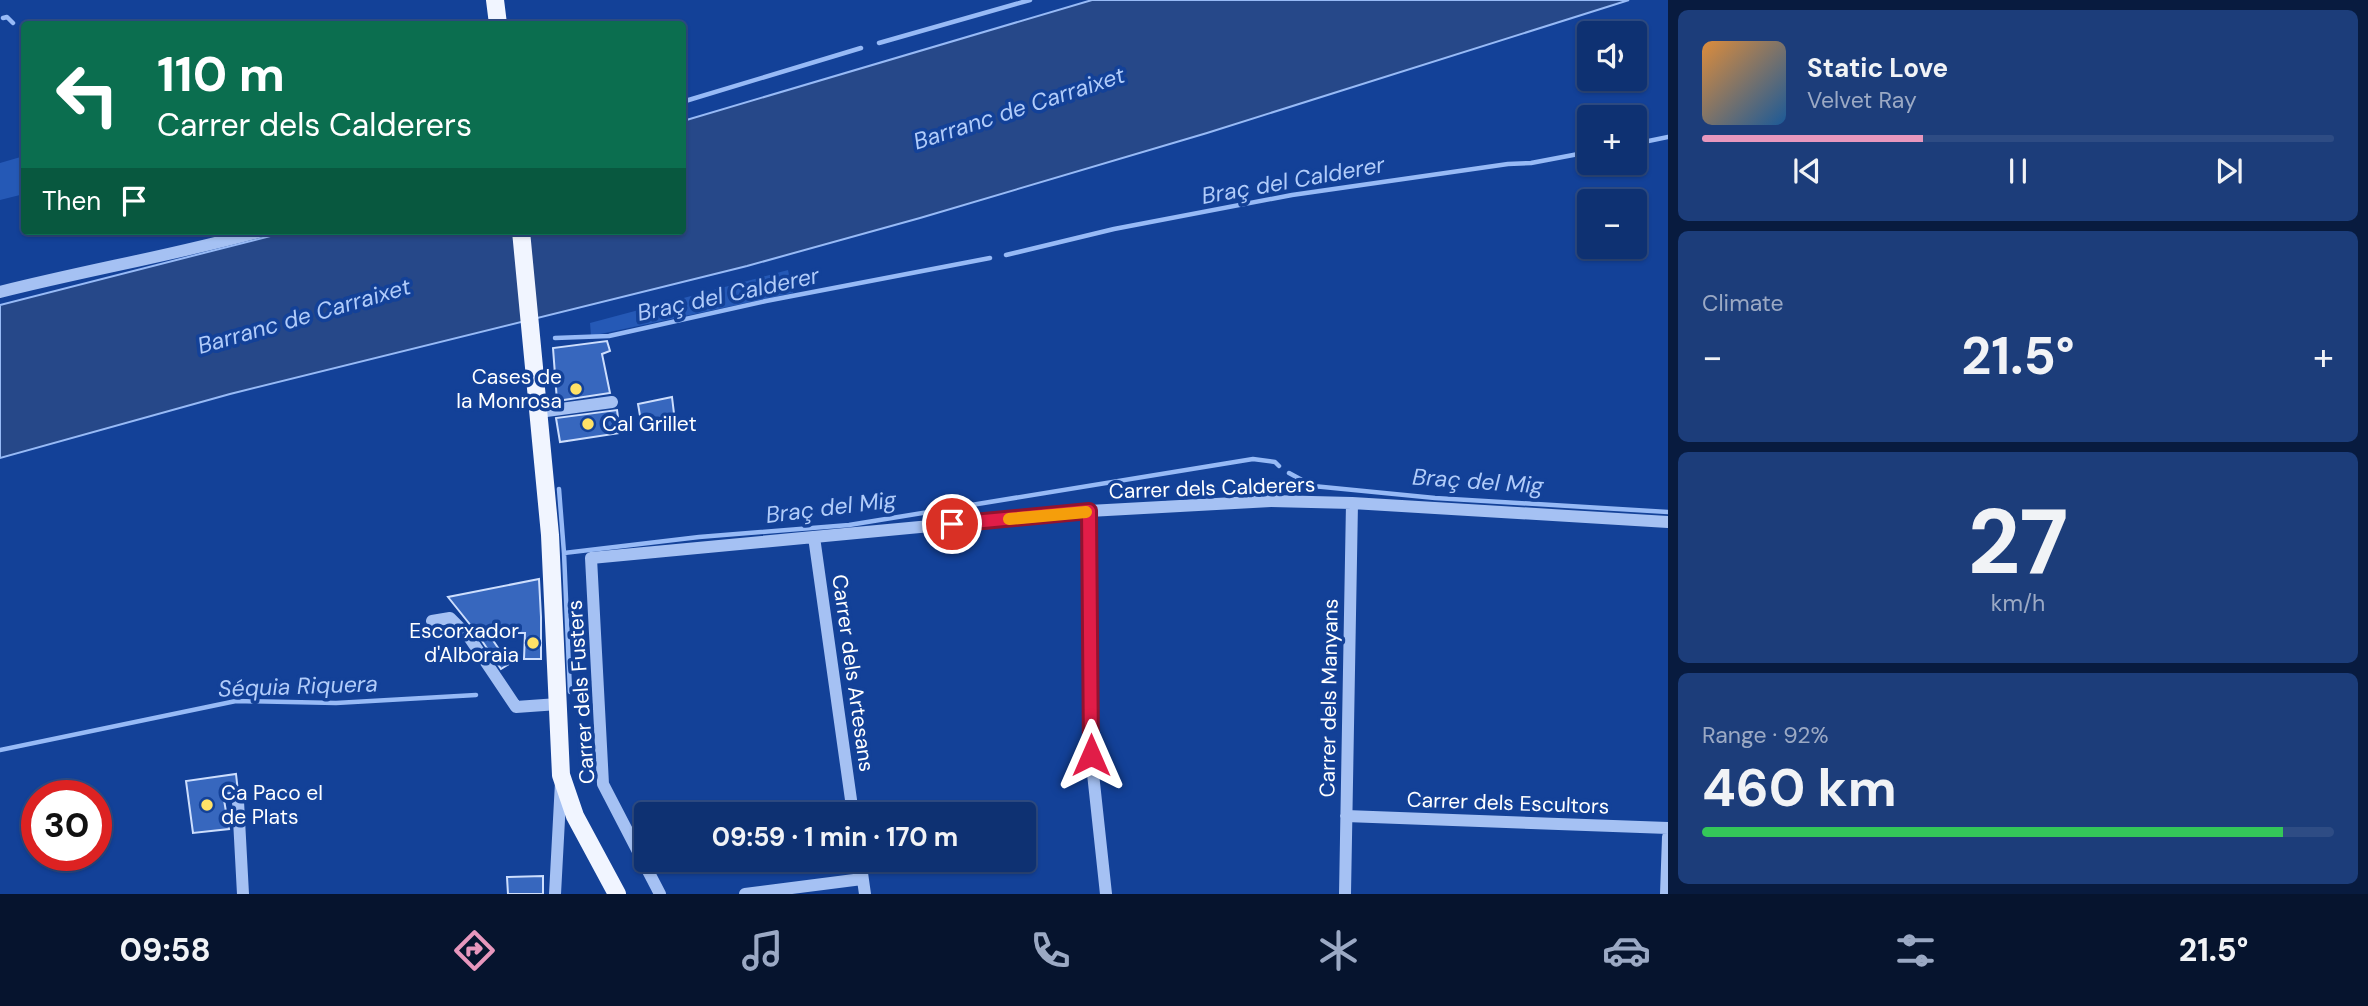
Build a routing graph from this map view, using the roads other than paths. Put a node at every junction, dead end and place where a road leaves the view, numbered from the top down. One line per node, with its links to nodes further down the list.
1 (495, 0): 2 (main road)
2 (498, 21)
3 (247, 235): 5 (street)
4 (521, 235): 7 (main road)
5 (0, 292)
6 (612, 402): 7 (street)
7 (539, 412): 14 (main road)
8 (1352, 503): 9 (street, Carrer dels Calderers); 10 (street, Carrer dels Calderers); 18 (street, Carrer dels Manyans)
9 (1089, 511): 11 (street, Carrer dels Calderers); 31 (street)
10 (1668, 522)
11 (814, 537): 12 (street, Carrer dels Calderers); 17 (street, Carrer dels Artesans)
12 (591, 558): 28 (street, Carrer dels Fusters)
13 (432, 621): 14 (street)
14 (558, 704): 15 (main road)
15 (561, 775): 26 (street); 27 (main road)
16 (238, 801): 25 (street)
17 (851, 802)
18 (1346, 816): 19 (street, Carrer dels Escultors); 32 (street, Carrer dels Manyans)
19 (1668, 828)
20 (1668, 836): 33 (street)
21 (861, 872): 22 (street)
22 (862, 879): 23 (street); 30 (street)
23 (814, 890): 24 (street)
24 (762, 893): 29 (street)
25 (243, 894)
26 (555, 894)
27 (617, 894)
28 (660, 894)
29 (745, 894)
30 (864, 894)
31 (1106, 894)
32 (1345, 894)
33 (1666, 894)

